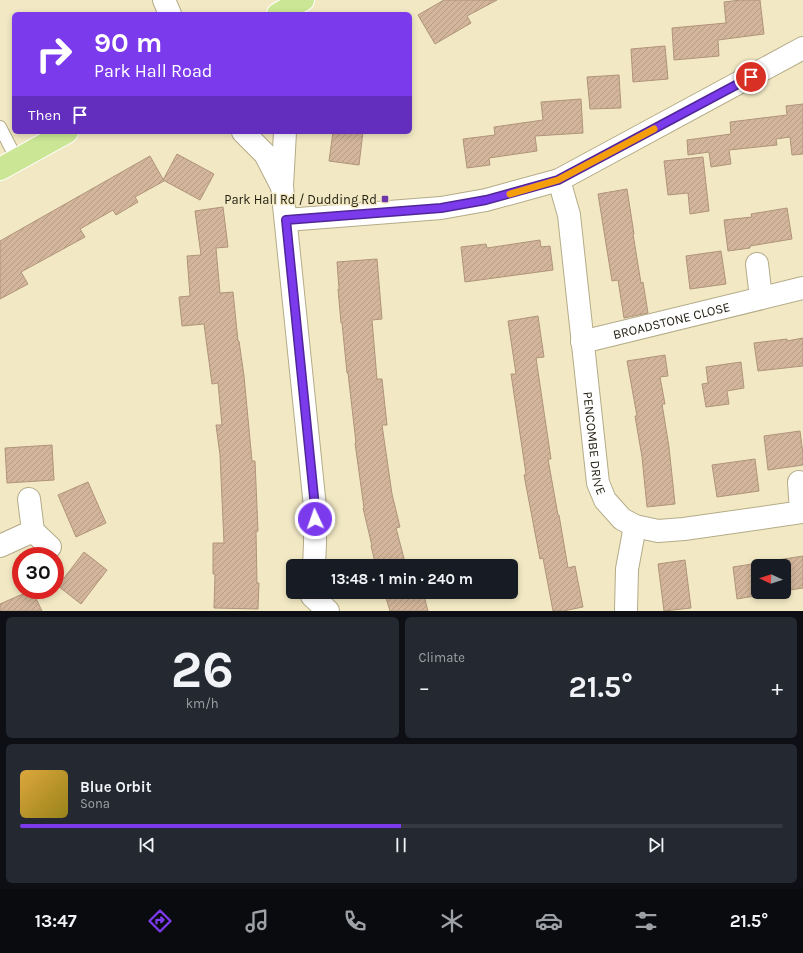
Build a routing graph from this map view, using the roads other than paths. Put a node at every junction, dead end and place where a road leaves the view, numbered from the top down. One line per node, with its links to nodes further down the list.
1 (164, 0): 3 (street)
2 (303, 0): 4 (main road); 5 (street)
3 (169, 12)
4 (282, 12)
5 (302, 12)
6 (803, 48): 12 (street)
7 (0, 127): 11 (lane)
8 (63, 134): 11 (main road)
9 (245, 134): 13 (street)
10 (285, 134): 13 (street)
11 (8, 165)
12 (558, 180): 14 (street); 18 (street, PENCOMBE DRIVE)
13 (282, 186): 14 (street)
14 (286, 220): 26 (street)
15 (757, 264): 17 (street)
16 (803, 288): 17 (street, BROADSTONE CLOSE)
17 (761, 298): 18 (street, BROADSTONE CLOSE)
18 (582, 342): 22 (street, PENCOMBE DRIVE)
19 (798, 482): 21 (street, PENCOMBE DRIVE)
20 (29, 499): 23 (street)
21 (802, 512): 22 (street, PENCOMBE DRIVE)
22 (635, 526): 28 (street)
23 (33, 531): 24 (street); 25 (street)
24 (0, 546)
25 (49, 547)
26 (314, 559)
27 (311, 600): 29 (street)
28 (626, 610)
29 (328, 611)

